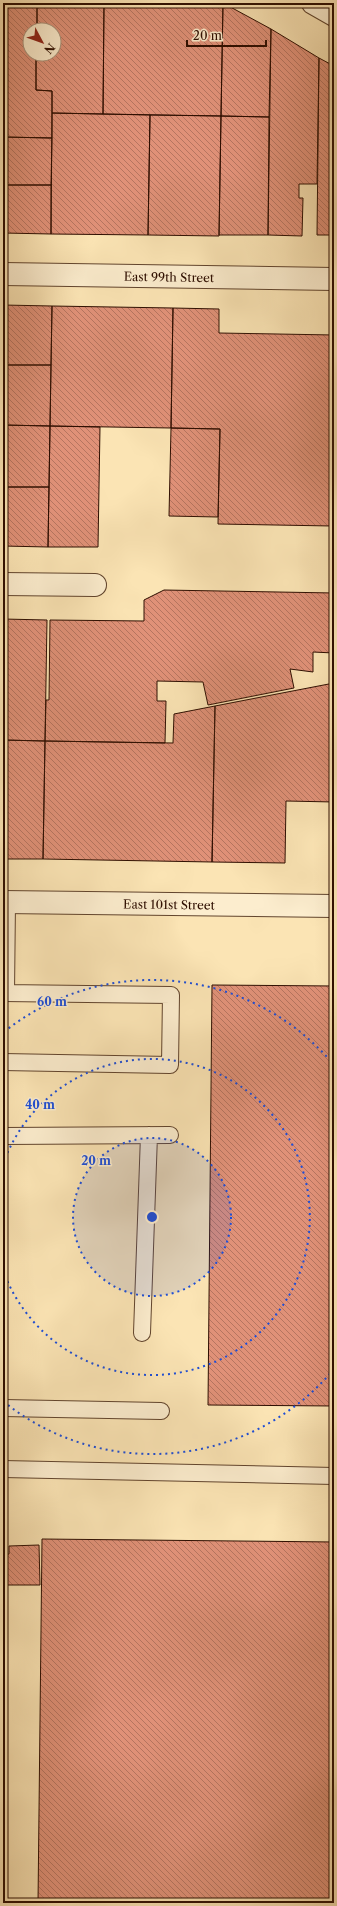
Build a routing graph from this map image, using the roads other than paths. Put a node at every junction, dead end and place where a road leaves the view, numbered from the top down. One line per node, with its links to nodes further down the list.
1 (313, 3): 2 (street)
2 (334, 15)
3 (3, 274): 4 (street, East 99th Street)
4 (334, 279)
5 (3, 584): 6 (street)
6 (95, 585)
7 (5, 902): 8 (street, East 101st Street); 9 (lane)
8 (334, 906)
9 (4, 993): 10 (lane)
10 (3, 1062)
11 (149, 1135): 12 (lane); 13 (lane); 14 (lane)
12 (170, 1135)
13 (3, 1136)
14 (142, 1333)
15 (3, 1408): 16 (lane)
16 (161, 1411)
17 (3, 1469): 18 (lane)
18 (334, 1476)

